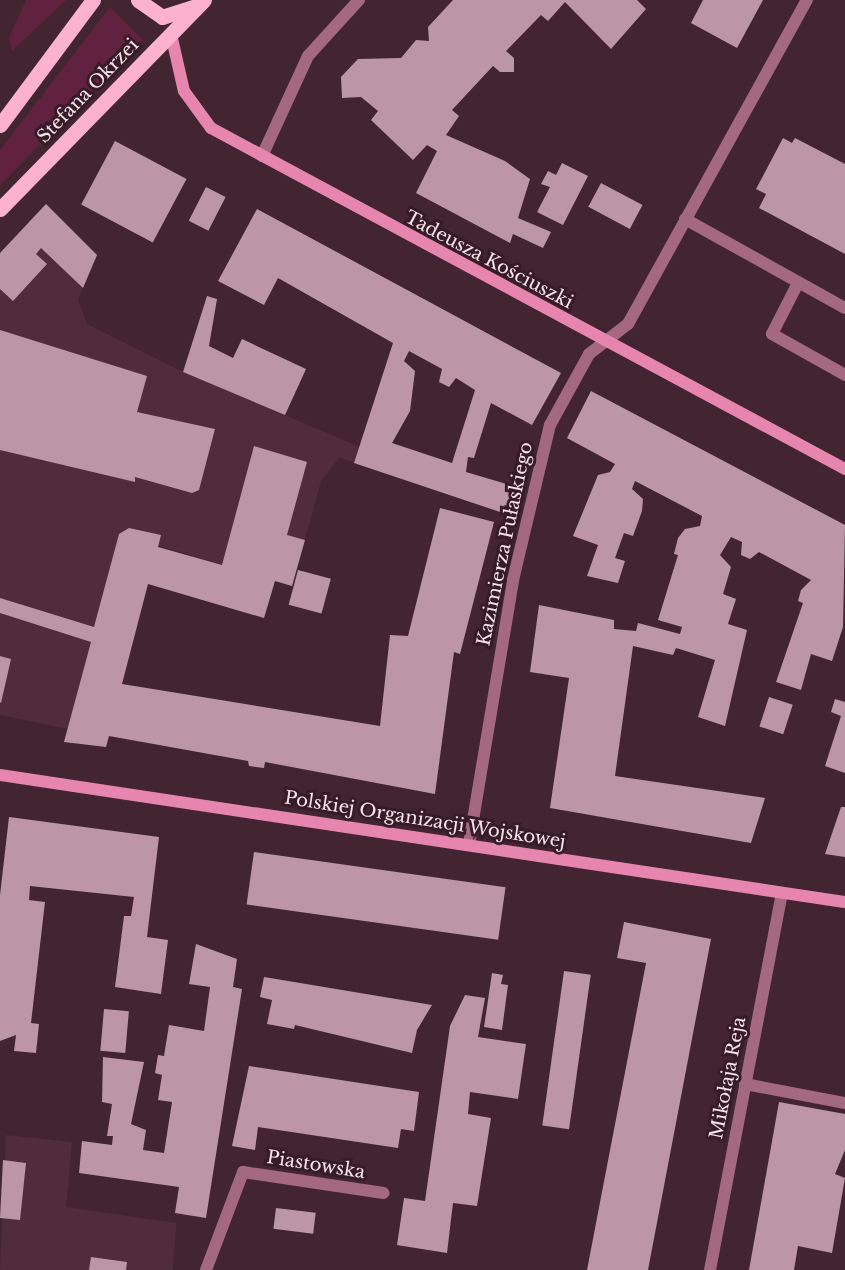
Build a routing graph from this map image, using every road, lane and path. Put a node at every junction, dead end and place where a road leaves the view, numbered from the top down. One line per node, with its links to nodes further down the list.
1 (93, 0): 7 (main road)
2 (138, 0): 5 (main road)
3 (359, 0): 8 (street)
4 (807, 0): 10 (street, Kazimierza Pułaskiego)
5 (202, 2): 6 (main road, Stefana Okrzei)
6 (171, 34): 8 (street, Tadeusza Kościuszki); 9 (main road, Stefana Okrzei)
7 (0, 125)
8 (262, 156): 13 (street, Tadeusza Kościuszki)
9 (0, 209)
10 (686, 219): 11 (street); 13 (street, Kazimierza Pułaskiego)
11 (798, 283): 12 (street); 14 (street)
12 (845, 308)
13 (607, 343): 15 (street, Tadeusza Kościuszki); 17 (street, Kazimierza Pułaskiego)
14 (845, 375)
15 (845, 469)
16 (0, 775): 17 (street, Polskiej Organizacji Wojskowej)
17 (469, 844): 18 (street, Polskiej Organizacji Wojskowej)
18 (782, 893): 19 (street, Polskiej Organizacji Wojskowej); 20 (street, Mikołaja Reja)
19 (845, 902)
20 (745, 1084): 21 (street); 24 (street, Mikołaja Reja)
21 (845, 1103)
22 (383, 1193): 23 (street, Piastowska)
23 (206, 1270)
24 (710, 1270)

